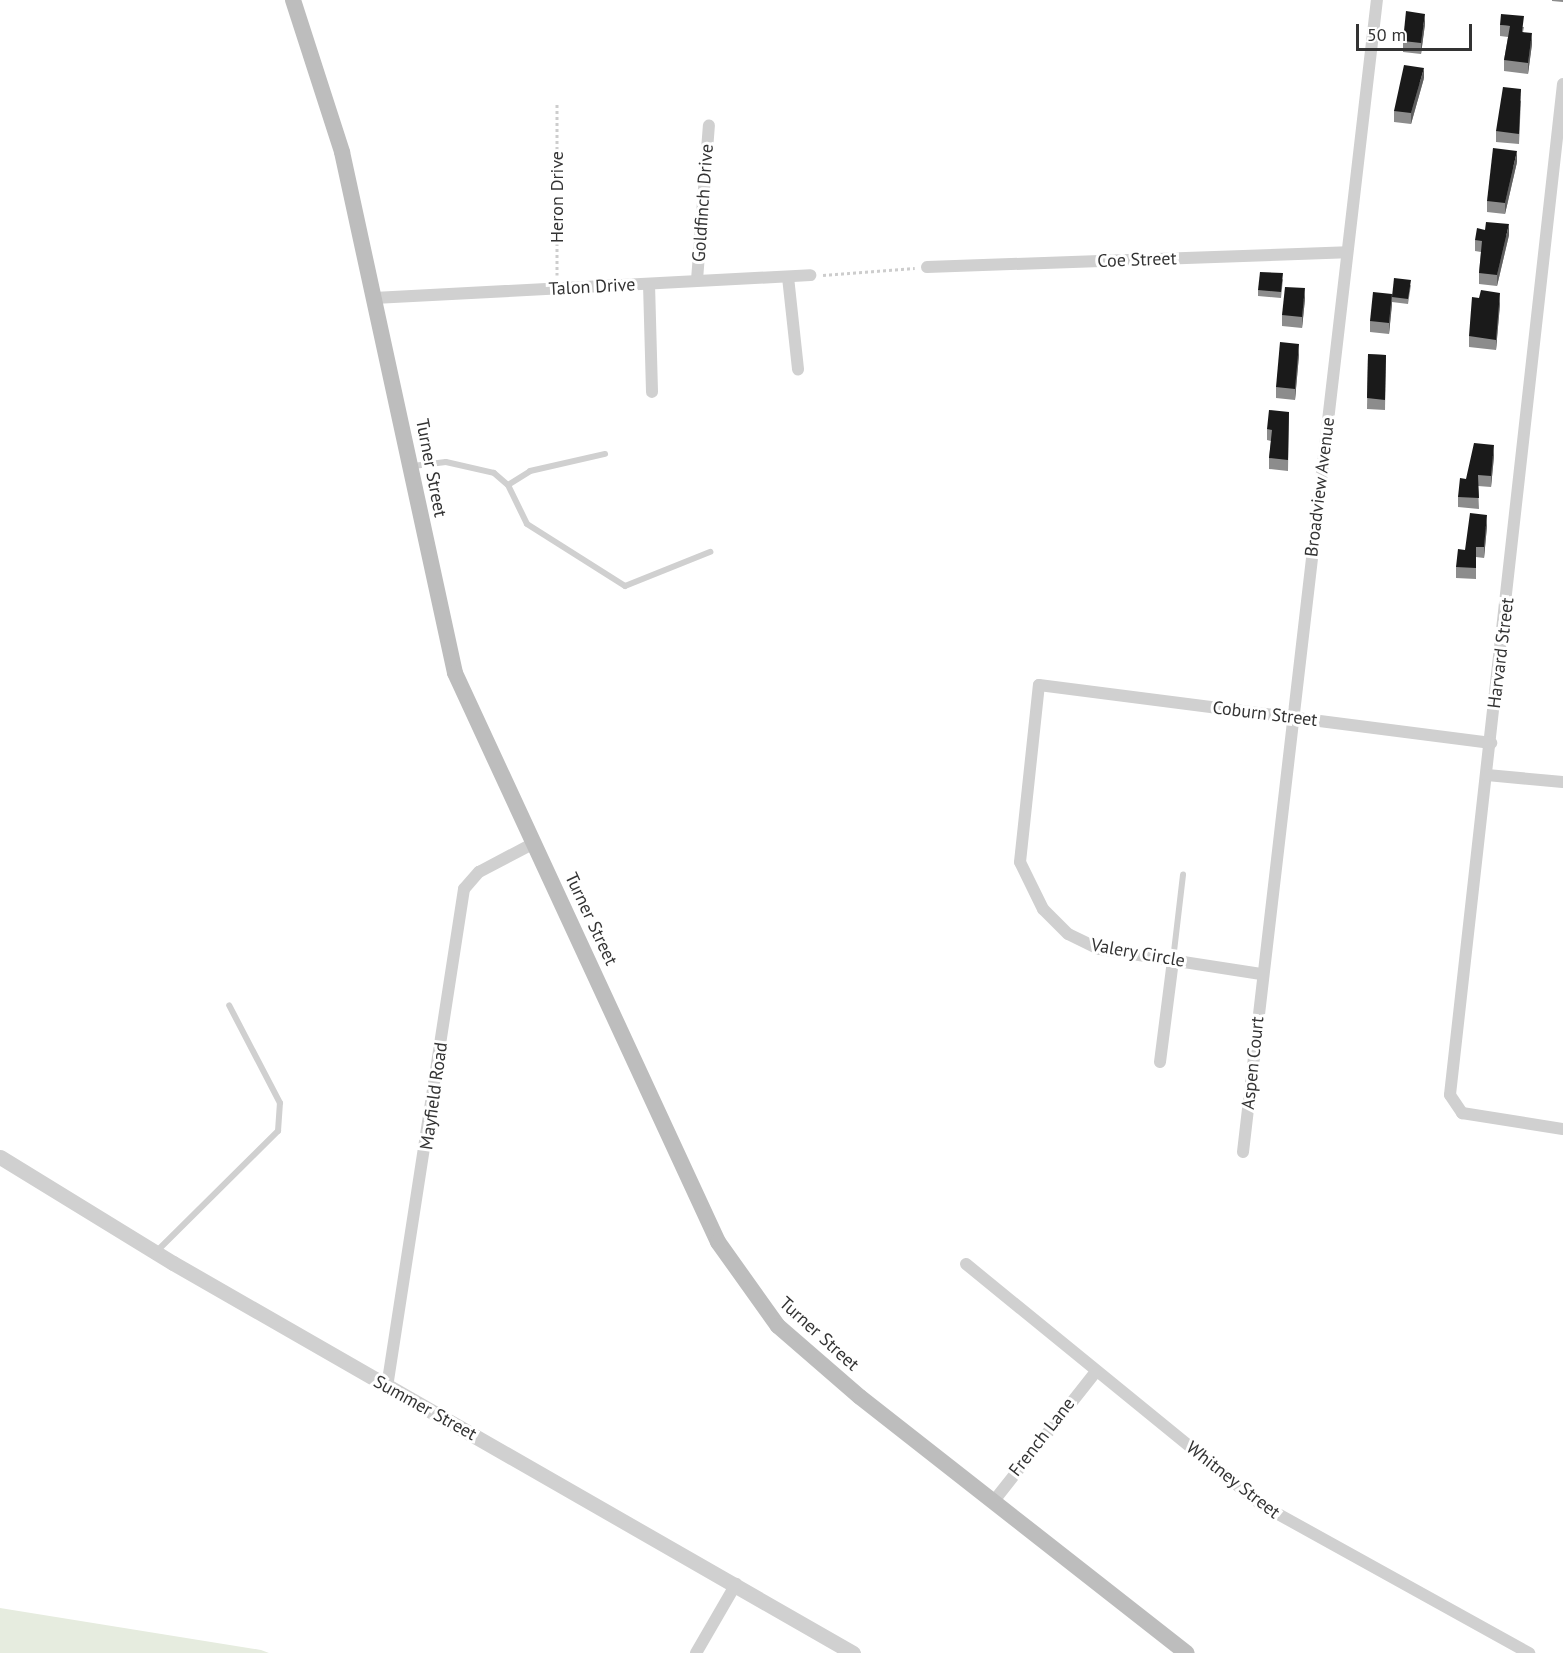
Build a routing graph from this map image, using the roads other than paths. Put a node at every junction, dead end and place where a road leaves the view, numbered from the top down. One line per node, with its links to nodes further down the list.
1 (293, 0): 11 (main road, Turner Street)
2 (1377, 0): 5 (street, Broadview Avenue)
3 (1563, 84): 20 (street, Harvard Street)
4 (709, 125): 9 (street, Goldfinch Drive)
5 (1347, 252): 6 (street, Coe Street); 19 (street, Broadview Avenue)
6 (927, 267)
7 (810, 275): 8 (street, Talon Drive)
8 (788, 277): 9 (street, Talon Drive); 12 (street)
9 (697, 280): 10 (street, Talon Drive)
10 (649, 284): 11 (street, Talon Drive); 13 (street)
11 (374, 298): 15 (main road, Turner Street)
12 (798, 369)
13 (652, 392)
14 (605, 454): 16 (lane)
15 (412, 466): 16 (lane); 23 (main road, Turner Street)
16 (508, 485): 17 (lane)
17 (710, 552)
18 (1039, 685): 19 (street, Coburn Street); 25 (street, Valery Circle)
19 (1293, 718): 20 (street, Coburn Street); 26 (street, Broadview Avenue)
20 (1491, 743): 21 (street, Harvard Street)
21 (1487, 775): 22 (street); 29 (street, Harvard Street)
22 (1563, 782)
23 (534, 843): 35 (street, Mayfield Road); 36 (main road, Turner Street)
24 (1183, 875): 25 (lane)
25 (1173, 960): 26 (street, Valery Circle); 28 (street)
26 (1261, 974): 30 (street, Aspen Court)
27 (229, 1005): 32 (lane)
28 (1160, 1062)
29 (1563, 1129)
30 (1243, 1152)
31 (0, 1157): 32 (street, Summer Street)
32 (156, 1252): 35 (street, Summer Street)
33 (966, 1264): 34 (street, Whitney Street)
34 (1094, 1374): 36 (street, French Lane); 41 (street, Whitney Street)
35 (387, 1387): 37 (street, Summer Street)
36 (993, 1502): 40 (main road, Turner Street)
37 (736, 1584): 38 (street); 39 (street, Summer Street)
38 (696, 1653)
39 (853, 1653)
40 (1187, 1653)
41 (1529, 1653)

